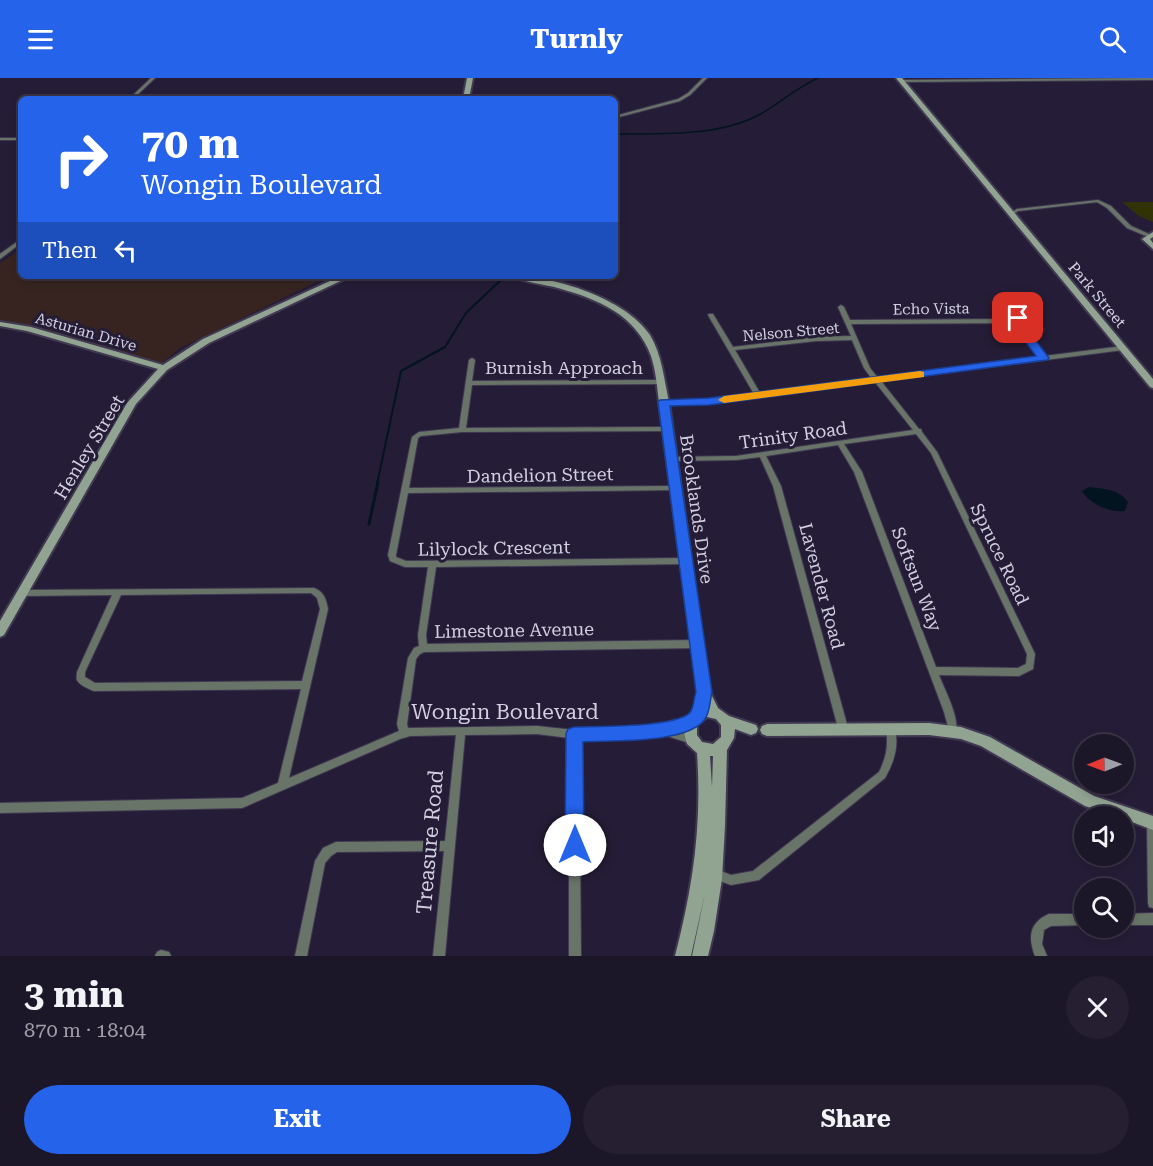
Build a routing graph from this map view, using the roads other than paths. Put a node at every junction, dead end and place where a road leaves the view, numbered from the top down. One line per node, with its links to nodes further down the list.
1 (153, 78): 7 (street)
2 (470, 78): 8 (street)
3 (705, 78): 9 (street)
4 (1121, 79): 5 (street); 6 (street)
5 (900, 80): 12 (street, Park Street)
6 (1153, 80)
7 (134, 96)
8 (467, 96)
9 (618, 116)
10 (0, 139): 11 (street)
11 (18, 139)
12 (997, 197): 13 (street, Park Street); 14 (street, Park Street)
13 (1013, 213): 14 (street, Park Street); 15 (street)
14 (1020, 224): 28 (street, Park Street)
15 (1151, 235): 17 (street)
16 (18, 244): 18 (street)
17 (1153, 247)
18 (0, 257)
19 (340, 279): 32 (street, Henley Street)
20 (529, 279): 34 (street, Brooklands Drive)
21 (841, 307): 25 (street, Spruce Road)
22 (1012, 309): 24 (street)
23 (711, 315): 29 (street)
24 (1016, 321): 25 (street, Echo Vista); 30 (street)
25 (847, 322): 27 (street, Spruce Road)
26 (0, 324): 32 (street, Asturian Drive)
27 (853, 338): 29 (street, Nelson Street); 33 (street, Spruce Road)
28 (1122, 348): 30 (street); 36 (street, Park Street)
29 (732, 350): 37 (street)
30 (1043, 358): 33 (street)
31 (472, 360): 35 (street)
32 (164, 368): 50 (street, Henley Street)
33 (877, 380): 37 (street); 41 (street, Spruce Road)
34 (660, 382): 35 (street, Burnish Approach); 38 (street, Brooklands Drive)
35 (469, 383): 40 (street)
36 (1153, 385)
37 (758, 395): 38 (street)
38 (664, 402): 39 (street, Brooklands Drive)
39 (666, 429): 40 (street, Lilylock Crescent); 44 (street, Brooklands Drive)
40 (462, 430): 46 (street, Lilylock Crescent)
41 (919, 431): 42 (street, Trinity Road); 54 (street, Spruce Road)
42 (840, 443): 43 (street, Trinity Road); 54 (street, Softsun Way)
43 (762, 454): 44 (street, Trinity Road); 59 (street, Lavender Road)
44 (671, 459): 45 (street, Brooklands Drive)
45 (675, 488): 46 (street, Dandelion Street); 47 (street, Brooklands Drive)
46 (405, 491): 48 (street, Lilylock Crescent)
47 (685, 561): 48 (street, Lilylock Crescent); 52 (street, Brooklands Drive)
48 (432, 564): 53 (street)
49 (118, 592): 50 (street); 55 (street); 55 (street)
50 (22, 593): 51 (street, Henley Street)
51 (0, 632)
52 (697, 644): 53 (street, Limestone Avenue); 56 (street, Brooklands Drive)
53 (423, 648): 66 (street, Limestone Avenue)
54 (934, 671): 65 (street, Softsun Way)
55 (306, 685): 70 (street)
56 (704, 692): 57 (street, Brooklands Drive); 58 (street, Brooklands Drive)
57 (720, 717): 58 (street); 60 (street); 69 (street)
58 (694, 718): 64 (street, Wongin Boulevard); 68 (street)
59 (843, 728): 61 (street); 62 (street)
60 (751, 729): 61 (street); 69 (street)
61 (767, 730)
62 (891, 730): 65 (street); 74 (street)
63 (461, 731): 66 (street, Wongin Boulevard); 67 (street, Wongin Boulevard); 73 (street, Treasure Road)
64 (664, 731): 67 (street, Wongin Boulevard); 68 (street, Wongin Boulevard)
65 (953, 731): 72 (street)
66 (404, 733): 70 (street, Wongin Boulevard)
67 (574, 734): 81 (street)
68 (698, 744): 69 (street); 74 (street)
69 (724, 744): 74 (street)
70 (282, 786): 71 (street, Wongin Boulevard)
71 (0, 808)
72 (1153, 823): 75 (street)
73 (450, 846): 79 (street); 80 (street, Treasure Road)
74 (709, 870): 82 (street); 83 (street)
75 (1153, 903)
76 (1153, 919): 78 (street)
77 (1074, 920): 84 (street)
78 (1134, 920)
79 (301, 956)
80 (439, 956)
81 (575, 956)
82 (683, 956)
83 (700, 956)
84 (1041, 956)

